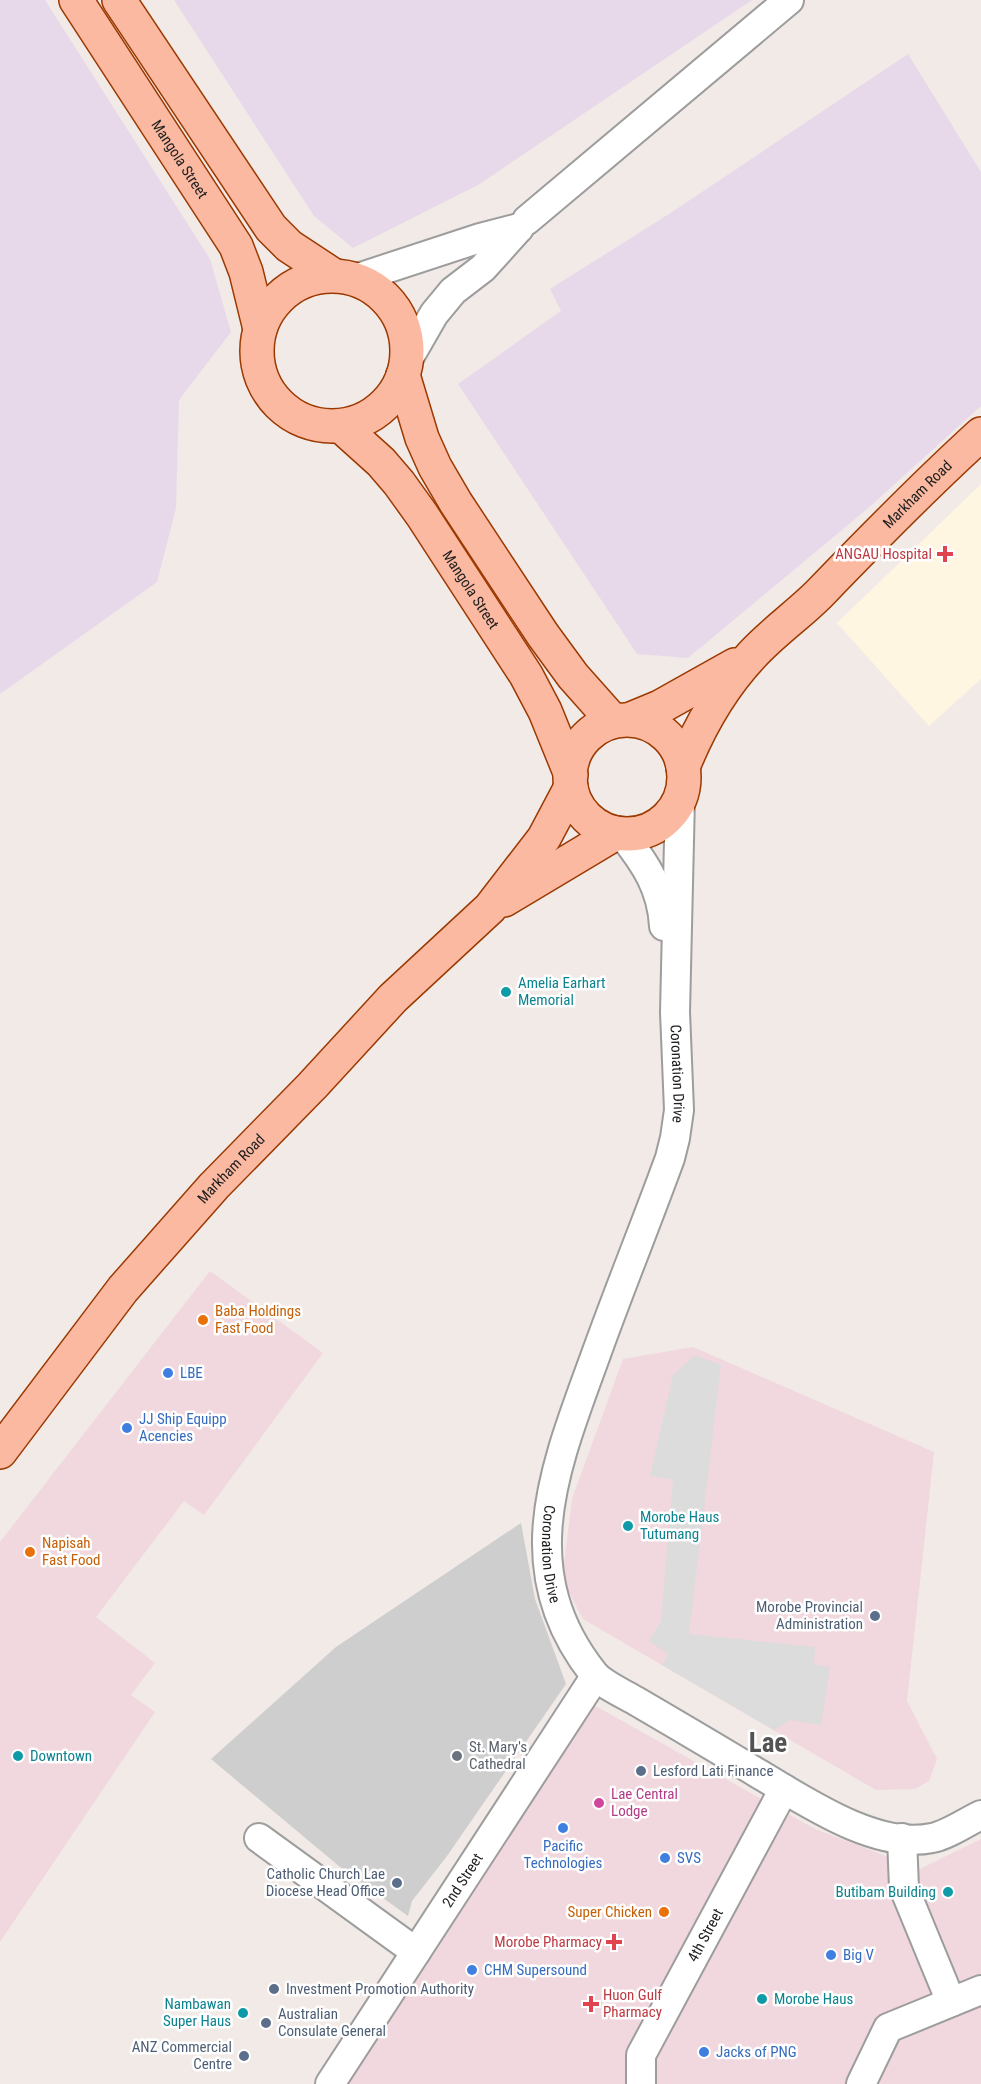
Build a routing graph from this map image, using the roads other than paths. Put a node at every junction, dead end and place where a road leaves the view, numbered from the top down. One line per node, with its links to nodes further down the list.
1 (76, 0): 6 (main road, Mangola Street)
2 (119, 0): 5 (main road)
3 (789, 0): 4 (street)
4 (527, 220)
5 (344, 277): 6 (main road); 7 (main road); 7 (street)
6 (260, 329): 8 (main road)
7 (405, 368): 8 (main road); 11 (main road)
8 (341, 426): 12 (main road, Mangola Street)
9 (981, 434): 10 (main road, Markham Road)
10 (752, 655): 11 (main road, Markham Road); 13 (main road, Markham Road)
11 (622, 720): 12 (main road); 13 (main road)
12 (571, 781): 14 (main road); 15 (main road, Markham Road)
13 (682, 782): 14 (main road); 16 (street, Coronation Drive)
14 (619, 833): 15 (main road, Markham Road); 16 (street, Coronation Drive)
15 (490, 908): 17 (main road, Markham Road)
16 (675, 1012): 18 (street, Coronation Drive)
17 (0, 1452)
18 (596, 1677): 19 (street, Coronation Drive); 23 (street, 2nd Street)
19 (784, 1789): 22 (street, Coronation Drive); 27 (street, 4th Street)
20 (981, 1815): 22 (street, Coronation Drive)
21 (259, 1838): 23 (street)
22 (902, 1839): 25 (street)
23 (416, 1952): 26 (street, 2nd Street)
24 (981, 1990): 25 (street)
25 (951, 2002): 28 (street)
26 (330, 2084)
27 (641, 2084)
28 (861, 2084)

